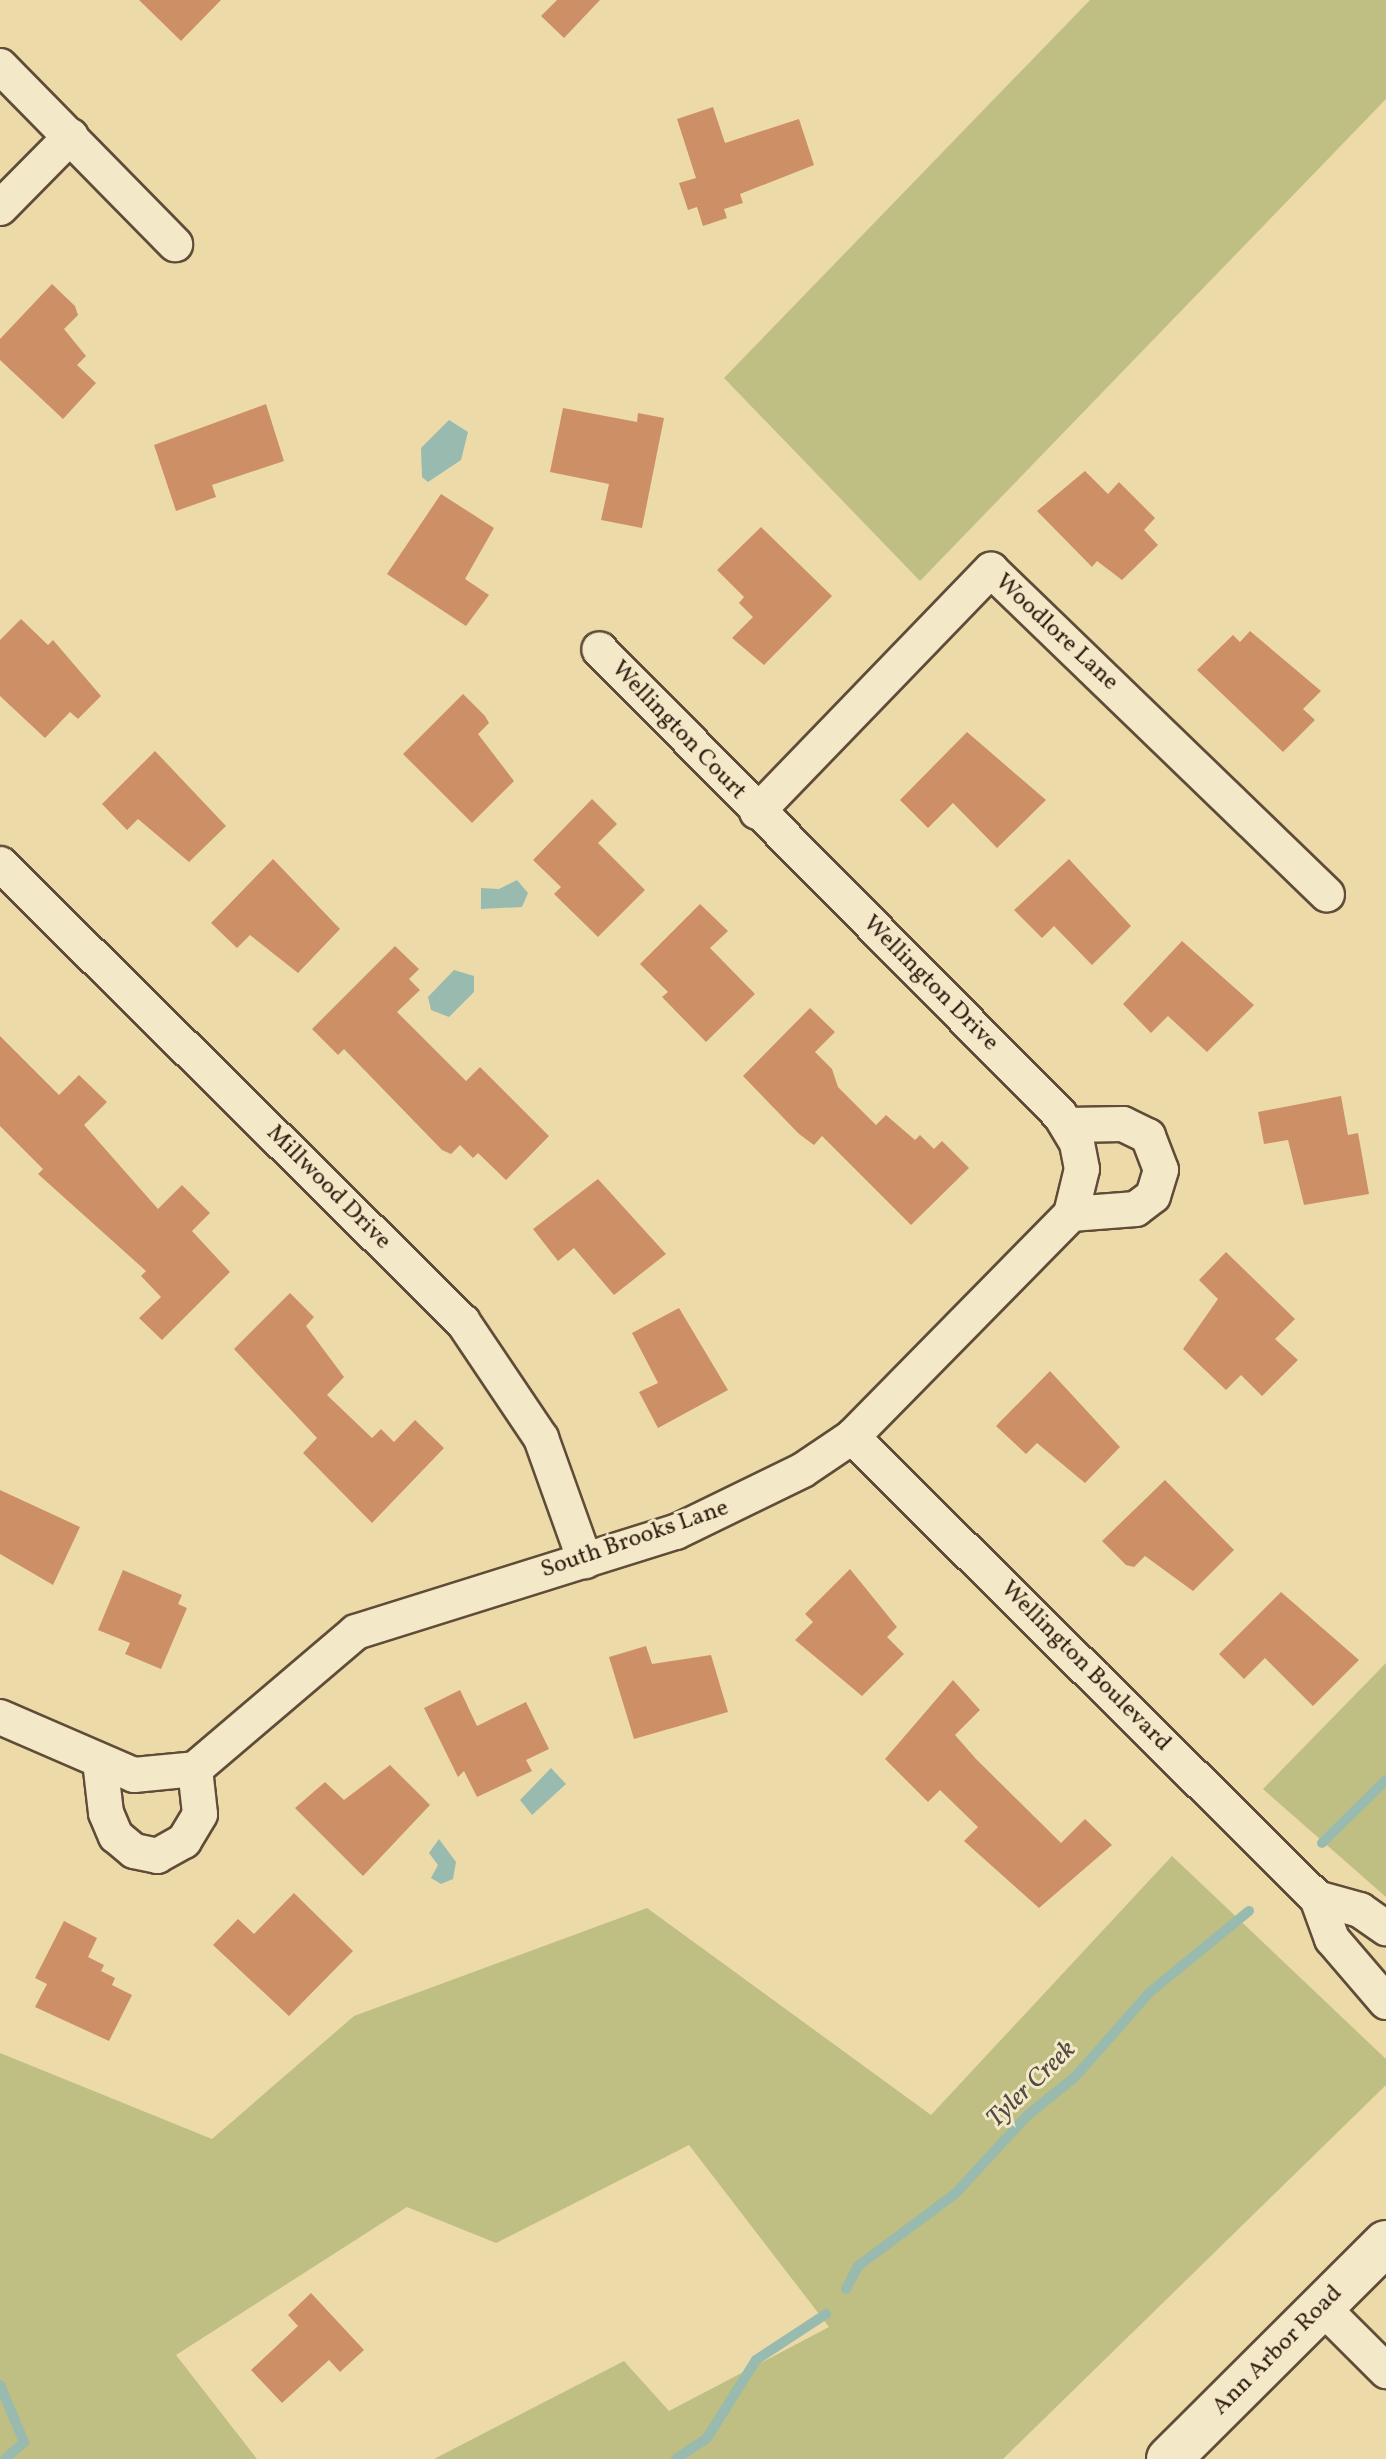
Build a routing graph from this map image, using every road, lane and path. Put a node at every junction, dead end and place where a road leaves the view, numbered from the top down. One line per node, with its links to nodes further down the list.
1 (0, 66): 2 (street)
2 (71, 136): 3 (street); 4 (street)
3 (0, 208)
4 (175, 244)
5 (599, 649): 6 (street, Wellington Court)
6 (757, 812): 8 (street, Woodlore Lane); 9 (street, Wellington Drive)
7 (0, 864): 12 (street, Millwood Drive)
8 (1327, 895)
9 (1068, 1125): 10 (street, Wellington Drive); 10 (street)
10 (1071, 1214): 11 (street, South Brooks Lane)
11 (852, 1437): 12 (street, South Brooks Lane); 16 (street, Wellington Boulevard)
12 (585, 1561): 15 (street, South Brooks Lane)
13 (0, 1717): 14 (street)
14 (100, 1761): 15 (street); 15 (street)
15 (195, 1769)
16 (1317, 1898): 17 (street, Wellington Boulevard); 18 (street, Wellington Boulevard)
17 (1386, 1928)
18 (1386, 2002)
19 (1386, 2243): 20 (main road, Ann Arbor Road)
20 (1322, 2307): 21 (street); 22 (main road, Ann Arbor Road)
21 (1386, 2371)
22 (1169, 2459)

